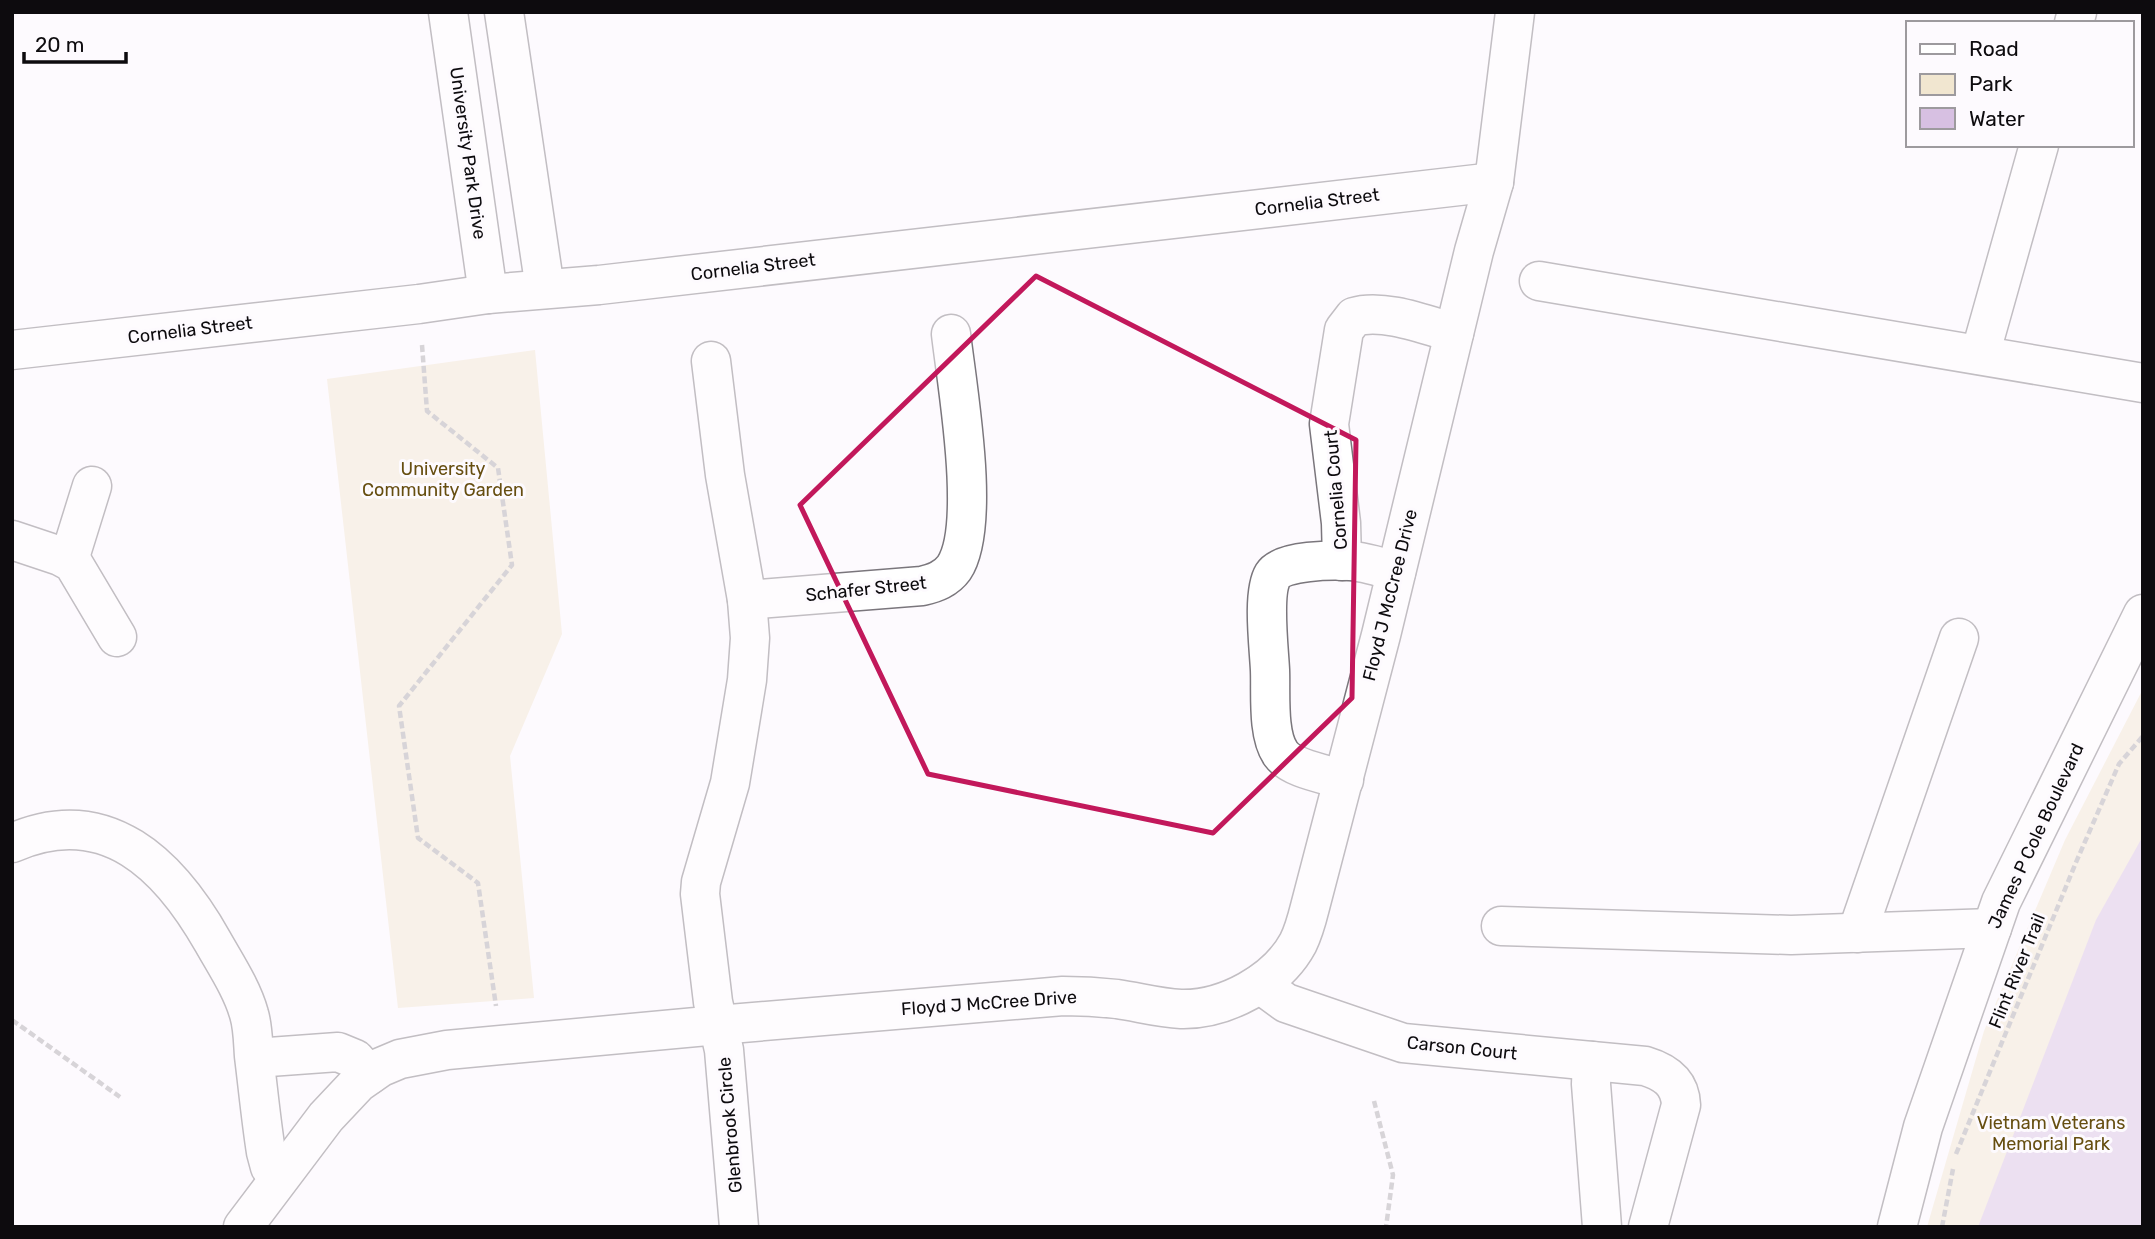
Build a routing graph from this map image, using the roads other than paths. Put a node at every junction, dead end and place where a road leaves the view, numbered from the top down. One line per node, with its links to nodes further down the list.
1 (448, 12): 8 (street, University Park Drive)
2 (504, 12): 7 (street)
3 (1514, 12): 5 (street, Floyd J McCree Drive)
4 (2038, 147): 12 (street)
5 (1494, 182): 7 (street, Cornelia Street); 9 (street, Floyd J McCree Drive)
6 (1539, 281): 12 (street)
7 (545, 289): 8 (street, Cornelia Street)
8 (488, 293): 11 (street, Cornelia Street)
9 (1454, 333): 17 (street, Cornelia Court); 19 (street, Floyd J McCree Drive)
10 (951, 334): 20 (street, Schafer Street)
11 (12, 350)
12 (1980, 355): 14 (street)
13 (711, 361): 20 (street)
14 (2143, 383)
15 (92, 486): 18 (street)
16 (12, 540): 18 (street)
17 (1342, 561): 19 (street, Cornelia Court); 24 (street, Cornelia Court)
18 (75, 569): 22 (street)
19 (1396, 572): 24 (street, Floyd J McCree Drive)
20 (747, 600): 30 (street)
21 (2143, 614): 27 (street, James P Cole Boulevard)
22 (117, 637)
23 (1959, 638): 28 (street)
24 (1344, 780): 29 (street, Floyd J McCree Drive)
25 (12, 843): 31 (street)
26 (1502, 926): 28 (street)
27 (1992, 928): 28 (street); 39 (street, James P Cole Boulevard)
28 (1857, 933)
29 (1259, 984): 30 (street, Floyd J McCree Drive); 32 (street, Carson Court)
30 (718, 1024): 33 (street, Floyd J McCree Drive); 36 (street, Glenbrook Circle)
31 (255, 1058): 33 (street); 34 (street)
32 (1592, 1061): 37 (street); 38 (street, Carson Court)
33 (369, 1075): 34 (street, Floyd J McCree Drive)
34 (279, 1178): 35 (street, Floyd J McCree Drive)
35 (243, 1227)
36 (739, 1227)
37 (1602, 1227)
38 (1648, 1227)
39 (1897, 1227)

